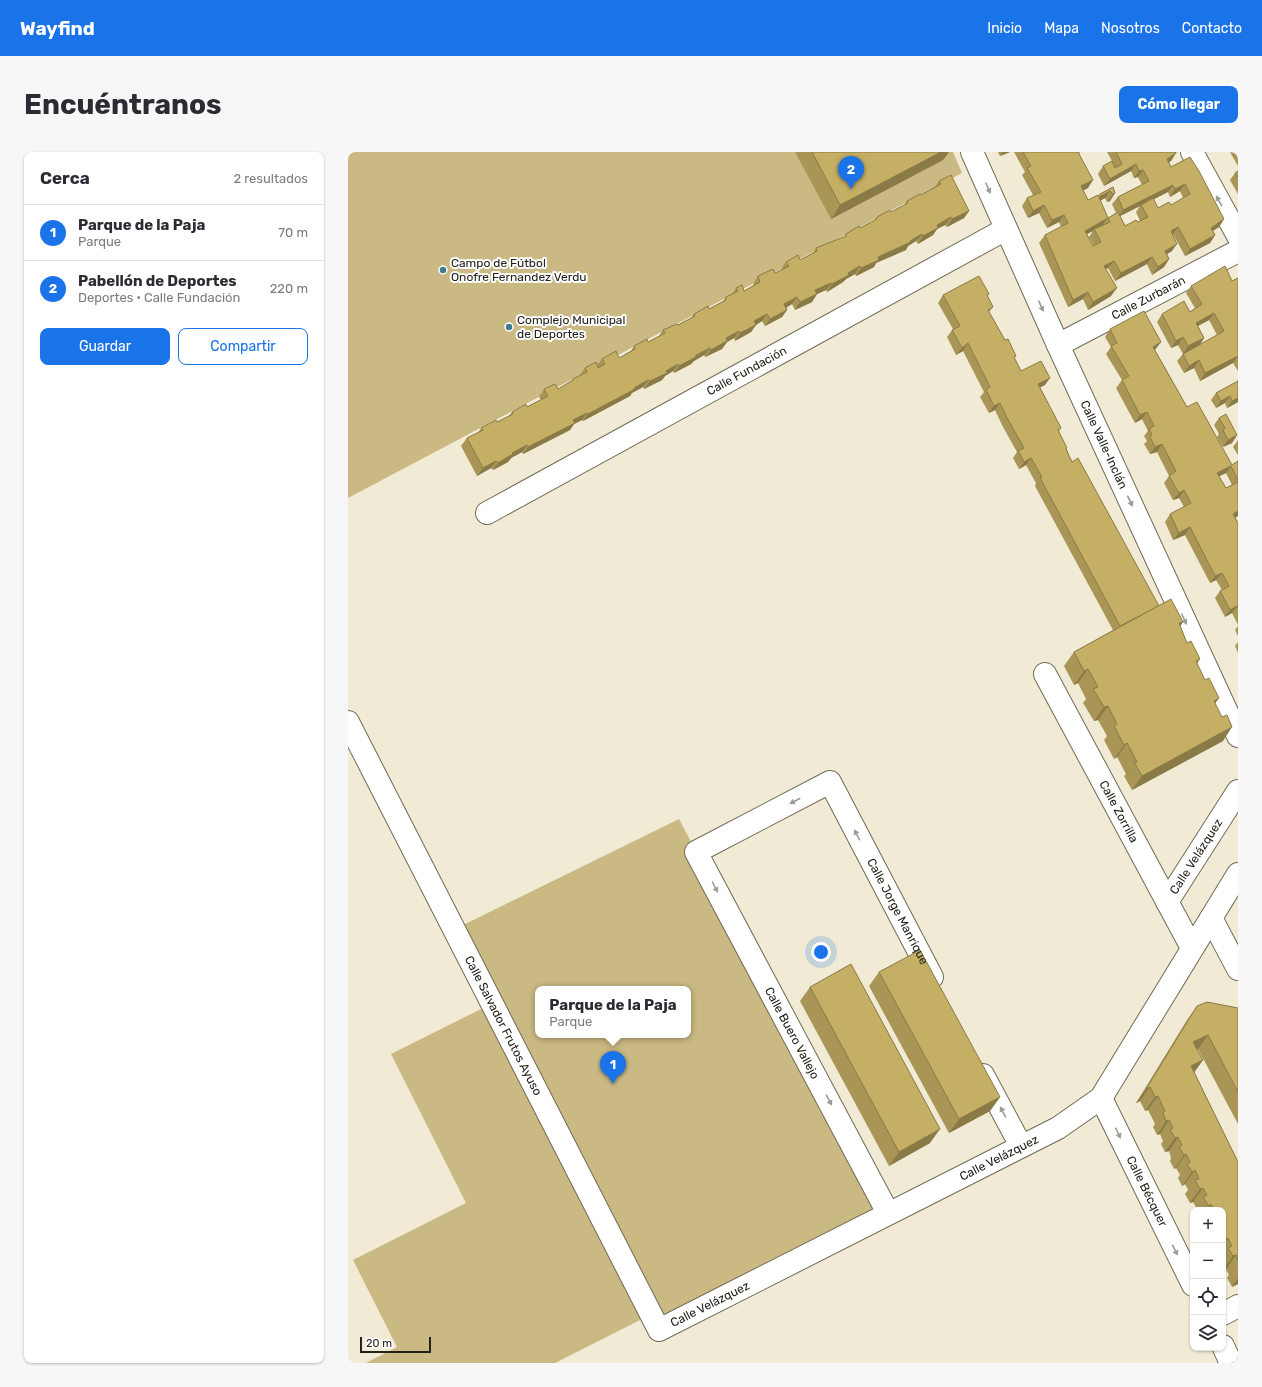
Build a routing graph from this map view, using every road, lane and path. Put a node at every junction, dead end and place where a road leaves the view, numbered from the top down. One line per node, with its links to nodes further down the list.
1 (972, 152): 3 (street, Calle Valle-Inclán, one-way to 3)
2 (1192, 152): 4 (street, one-way to 2)
3 (1006, 229): 6 (street, Calle Valle-Inclán, one-way to 6); 7 (street, Calle Fundación)
4 (1238, 236)
5 (1238, 251): 6 (street, Calle Zurbarán)
6 (1058, 345): 10 (street, Calle Valle-Inclán, one-way to 10)
7 (487, 513)
8 (1045, 674): 14 (street, Calle Zorrilla)
9 (348, 722): 26 (street, Calle Salvador Frutos Ayuso)
10 (1238, 736)
11 (1238, 791): 14 (street, Calle Velázquez)
12 (696, 852): 18 (street, Calle Jorge Manrique, one-way to 12); 22 (street, Calle Buero Vallejo, one-way to 22)
13 (1238, 874): 15 (street, Calle Velázquez)
14 (1167, 902): 16 (street, Calle Zorrilla)
15 (1211, 918): 16 (street, Calle Velázquez); 17 (street)
16 (1192, 948): 20 (street, Calle Velázquez)
17 (1238, 969)
18 (940, 992)
19 (973, 1055): 21 (street, one-way to 19)
20 (1101, 1098): 21 (street, Calle Velázquez); 23 (street, Calle Bécquer, one-way to 23)
21 (1021, 1146): 22 (street, Calle Velázquez)
22 (888, 1213): 26 (street, Calle Velázquez)
23 (1190, 1280)
24 (1238, 1306): 25 (street)
25 (1226, 1312)
26 (658, 1330)
27 (1225, 1351): 28 (street)
28 (1231, 1363)

